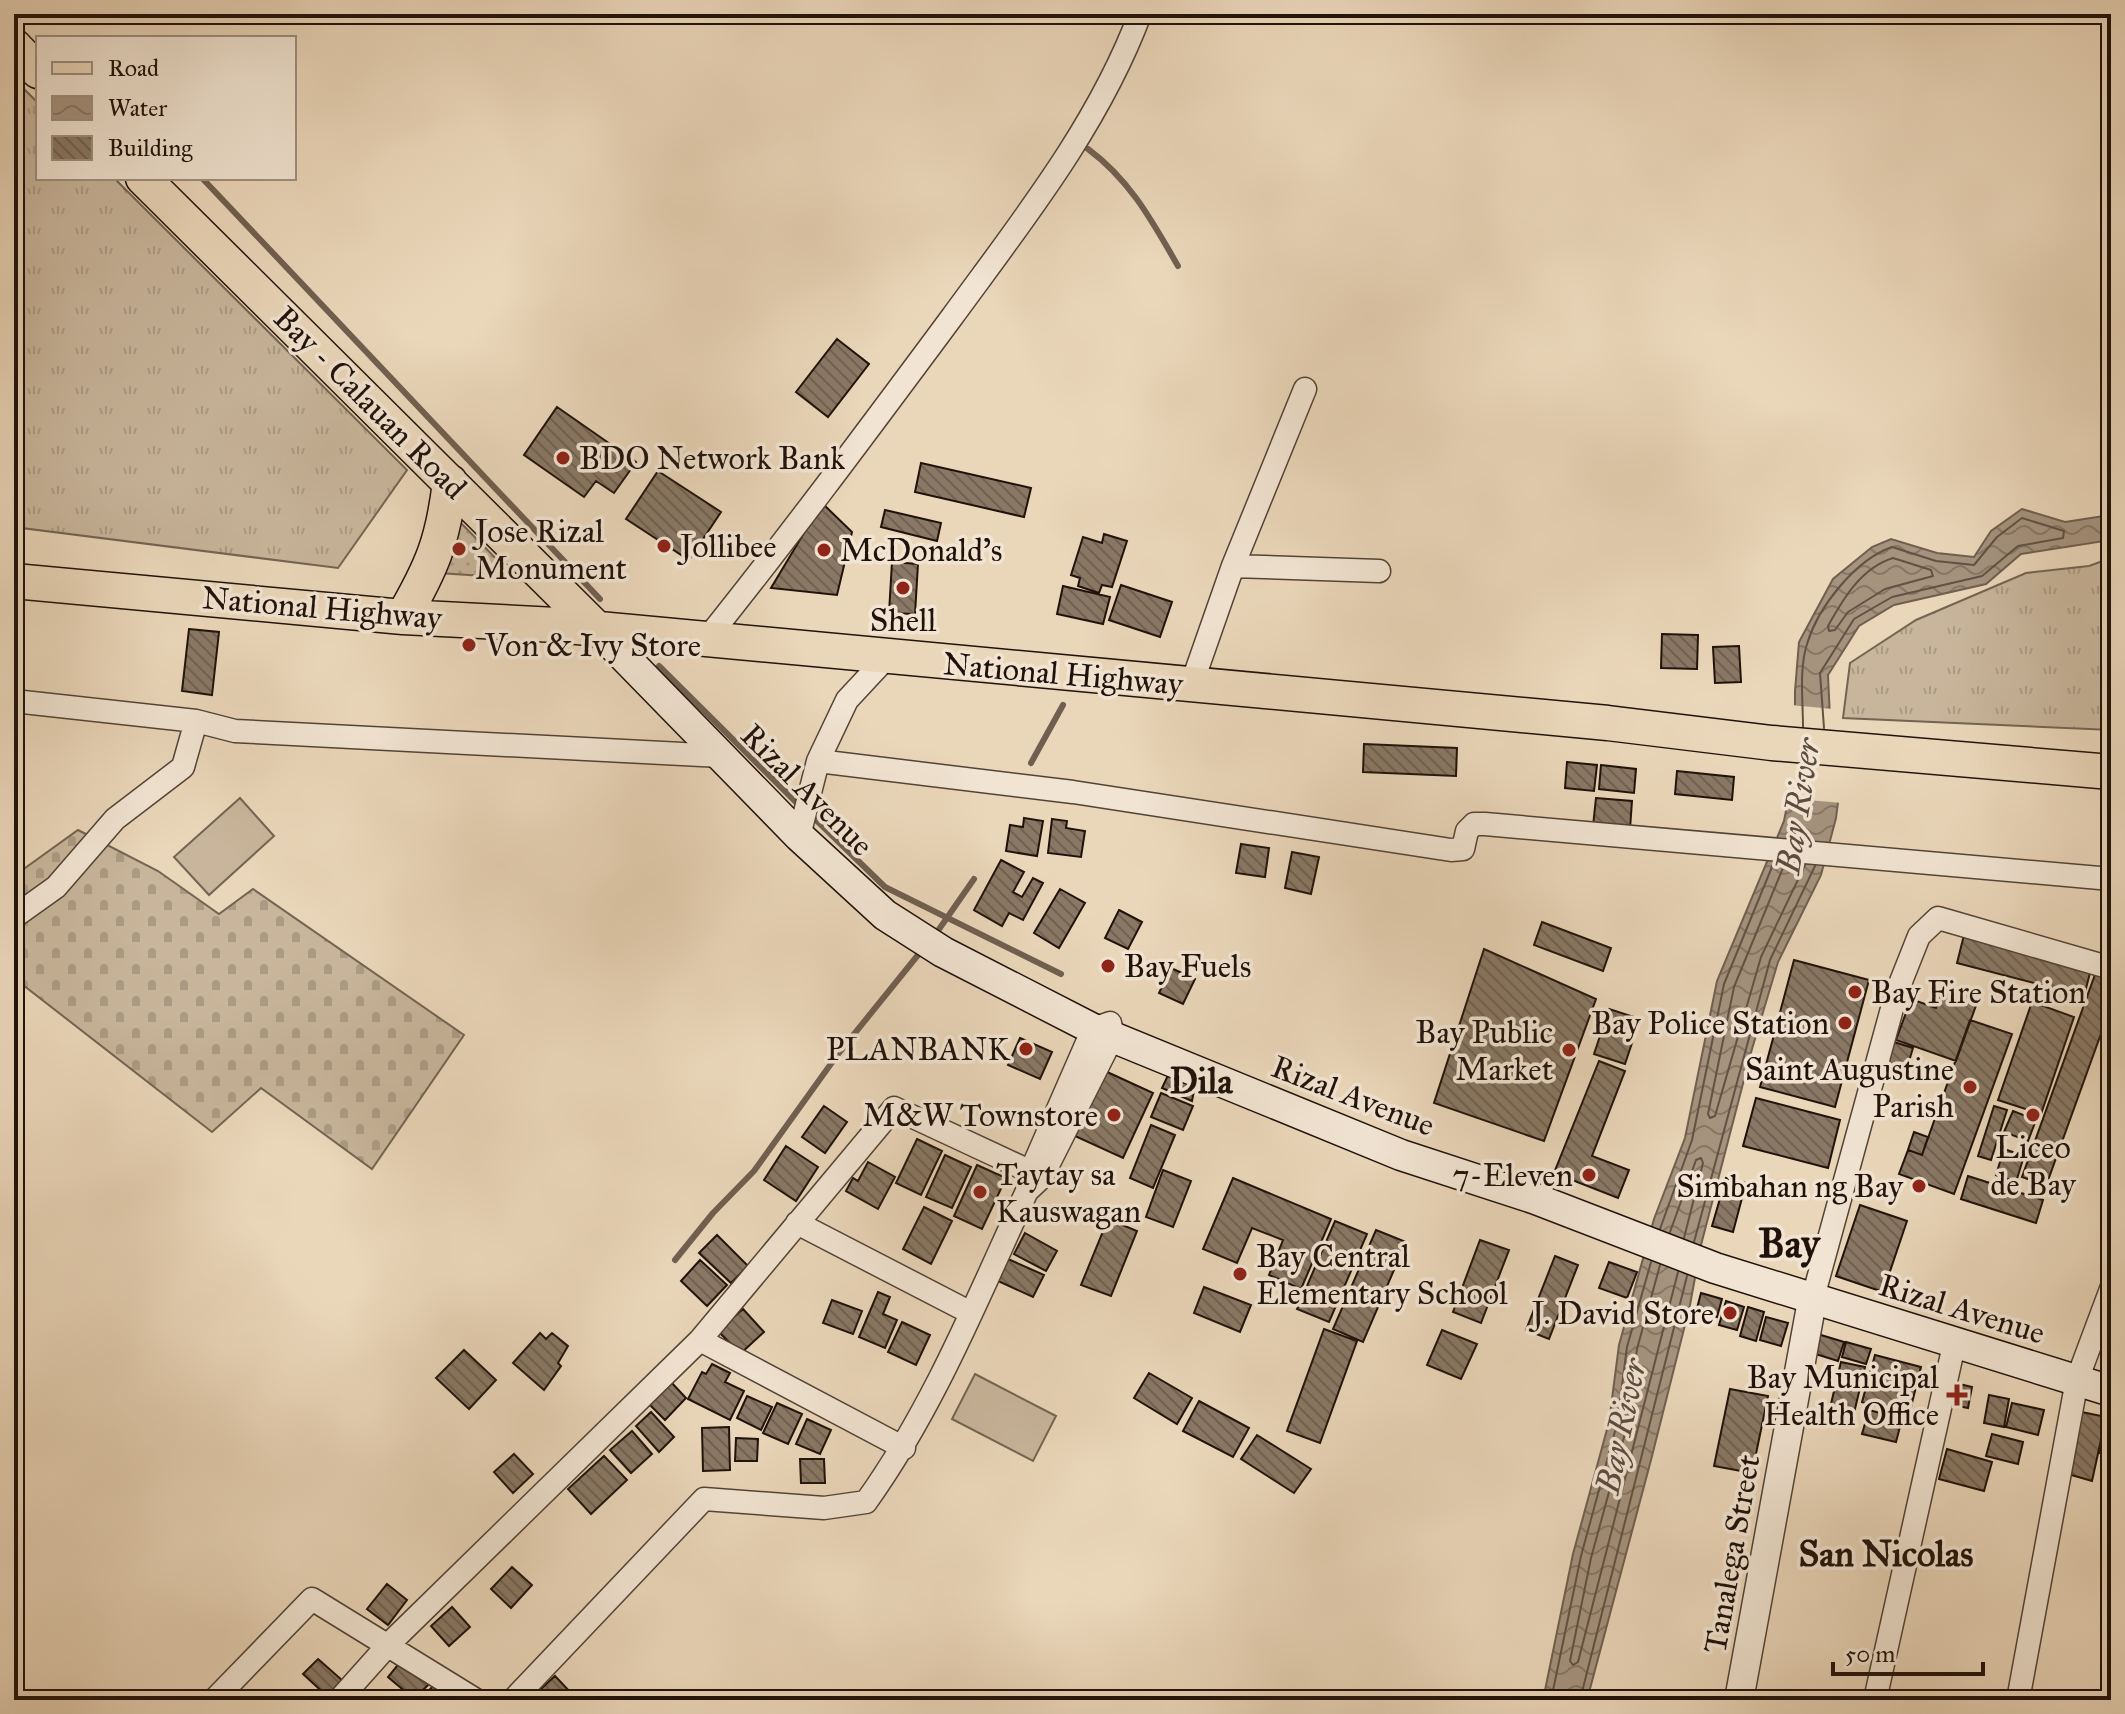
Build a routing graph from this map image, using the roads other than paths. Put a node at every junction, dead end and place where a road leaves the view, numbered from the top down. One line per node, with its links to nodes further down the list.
1 (1140, 14): 12 (street)
2 (14, 46): 3 (main road)
3 (36, 69)
4 (145, 180): 6 (main road, Bay - Calauan Road)
5 (1305, 389): 7 (street)
6 (450, 482): 10 (main road); 11 (main road, Bay - Calauan Road)
7 (1233, 566): 8 (street); 14 (street)
8 (1379, 571)
9 (14, 581): 10 (main road, National Highway)
10 (403, 617): 11 (main road, National Highway)
11 (597, 629): 12 (main road, National Highway); 17 (main road, Rizal Avenue)
12 (706, 640): 13 (main road, National Highway)
13 (887, 657): 14 (main road, National Highway); 18 (street)
14 (1191, 686): 19 (main road, National Highway)
15 (14, 701): 16 (street)
16 (196, 721): 17 (street); 22 (street)
17 (721, 756): 20 (main road, Rizal Avenue)
18 (818, 761): 20 (street); 21 (street)
19 (2111, 772)
20 (799, 836): 24 (main road, Rizal Avenue)
21 (2111, 879)
22 (14, 917)
23 (2111, 968): 28 (street, Tanalega Street)
24 (1103, 1033): 25 (street); 28 (main road, Rizal Avenue)
25 (1033, 1179): 26 (street); 29 (street)
26 (797, 1223): 29 (street); 30 (street)
27 (2111, 1289): 32 (street)
28 (1812, 1301): 31 (main road, Rizal Avenue); 40 (street, Tanalega Street)
29 (971, 1313): 34 (street)
30 (700, 1340): 34 (street); 35 (street)
31 (1954, 1345): 32 (main road, Rizal Avenue); 41 (street)
32 (2077, 1380): 33 (main road, Rizal Avenue); 42 (street)
33 (2111, 1391)
34 (904, 1448): 39 (street)
35 (389, 1644): 36 (street); 37 (street); 38 (street)
36 (214, 1700)
37 (339, 1700)
38 (476, 1700)
39 (513, 1700)
40 (1739, 1700)
41 (1875, 1700)
42 (2018, 1700)

